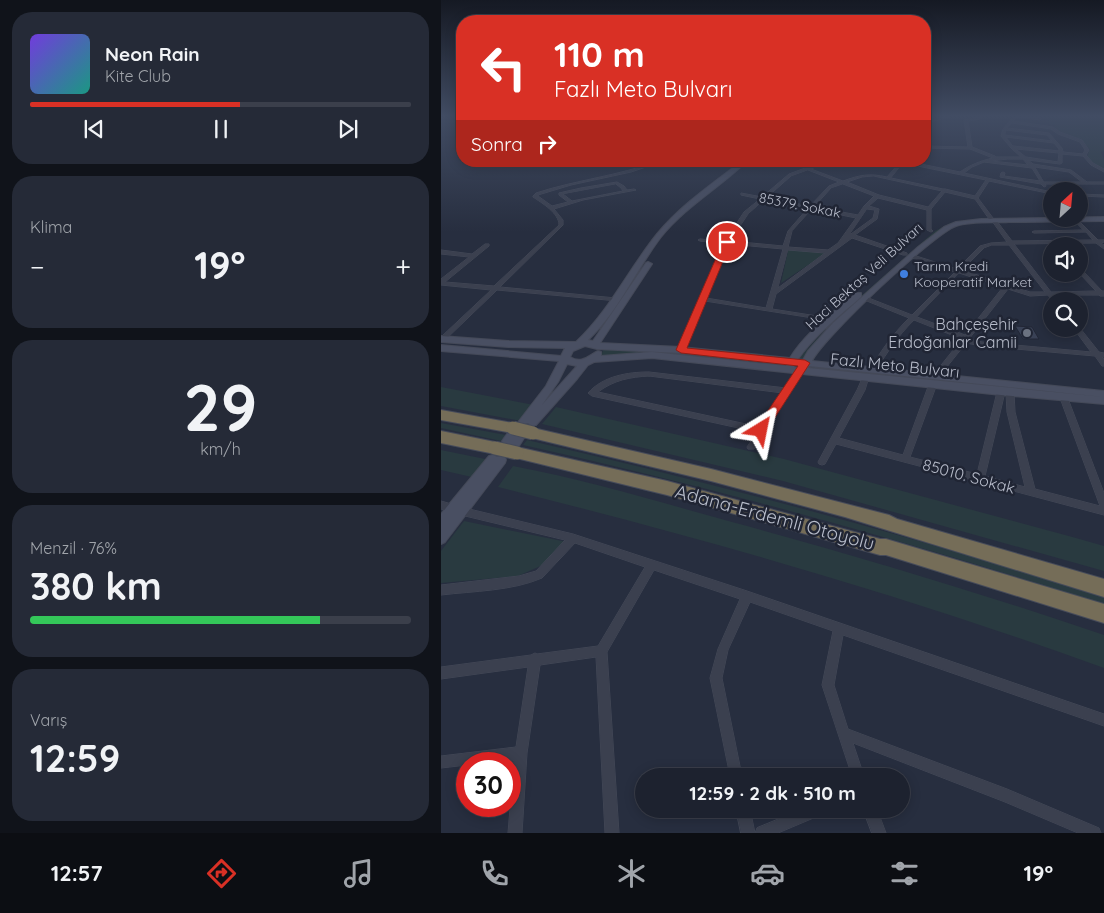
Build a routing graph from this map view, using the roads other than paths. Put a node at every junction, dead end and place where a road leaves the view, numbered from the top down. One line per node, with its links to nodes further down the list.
1 (986, 154): 7 (street)
2 (1019, 154): 8 (street)
3 (1047, 154): 10 (street)
4 (1061, 154): 10 (street)
5 (1075, 154): 6 (street)
6 (1084, 155): 19 (street)
7 (994, 157): 8 (street); 9 (street)
8 (1023, 158): 10 (street); 11 (street)
9 (984, 161): 11 (street); 21 (street)
10 (1046, 161)
11 (1031, 166): 24 (street); 26 (street)
12 (645, 167): 43 (street)
13 (738, 167): 83 (main road)
14 (744, 167): 87 (main road)
15 (814, 167): 18 (street)
16 (897, 167): 22 (street)
17 (926, 167): 21 (street)
18 (809, 169): 25 (street); 39 (street)
19 (1104, 170)
20 (1003, 173): 26 (street)
21 (960, 174): 23 (street)
22 (888, 178): 25 (street); 32 (street)
23 (988, 180): 34 (street); 40 (street)
24 (1086, 182)
25 (844, 183): 37 (street); 44 (street)
26 (1042, 183)
27 (1089, 183): 28 (street)
28 (1097, 183): 29 (street); 30 (street)
29 (1104, 183)
30 (1104, 189)
31 (634, 190): 33 (street)
32 (945, 190): 40 (street); 45 (street)
33 (625, 191): 41 (street); 41 (street)
34 (1043, 191)
35 (742, 194): 39 (street, 85379. Sokak)
36 (1089, 195): 38 (street)
37 (877, 196): 42 (street); 45 (street)
38 (1104, 196)
39 (763, 198): 44 (street, 85379. Sokak); 60 (street)
40 (976, 198): 51 (street)
41 (571, 202): 43 (street)
42 (866, 207): 46 (street); 56 (street)
43 (551, 208): 75 (street)
44 (811, 208): 46 (street, 85379. Sokak); 65 (street)
45 (929, 209): 54 (street)
46 (859, 217): 56 (street)
47 (1043, 218): 51 (main road)
48 (1104, 218): 50 (main road)
49 (1043, 219): 51 (main road)
50 (1089, 219)
51 (992, 220): 54 (main road, Haci Bektaş Veli Bulvarı); 62 (street); 69 (main road)
52 (1084, 228): 53 (street)
53 (1086, 231): 55 (street); 58 (street)
54 (931, 232): 69 (main road, Haci Bektaş Veli Bulvarı)
55 (1034, 232)
56 (850, 236): 68 (street); 69 (street)
57 (700, 240): 60 (street)
58 (1097, 241): 59 (street); 61 (street); 66 (street)
59 (1104, 241)
60 (727, 242): 65 (street); 82 (street)
61 (1088, 242)
62 (1010, 243): 63 (street); 71 (street); 76 (street)
63 (1043, 244)
64 (487, 245): 70 (street)
65 (785, 248): 68 (street); 77 (street)
66 (1104, 248)
67 (441, 252): 70 (street)
68 (830, 252): 77 (street)
69 (908, 255): 71 (street); 81 (main road, Haci Bektaş Veli Bulvarı); 86 (main road, Haci Bektaş Veli Bulvarı)
70 (473, 256): 73 (street)
71 (957, 272): 74 (street); 85 (street)
72 (1088, 279): 80 (street)
73 (441, 282): 75 (street)
74 (1006, 287): 78 (street); 89 (street)
75 (495, 288): 83 (street); 90 (street)
76 (1048, 292)
77 (773, 294): 84 (street)
78 (1043, 294)
79 (1088, 294): 80 (street)
80 (1102, 294)
81 (864, 298): 85 (street); 103 (main road, Haci Bektaş Veli Bulvarı)
82 (703, 299): 84 (street); 94 (street)
83 (616, 300): 91 (main road)
84 (769, 309): 86 (street)
85 (913, 317): 89 (street); 104 (street)
86 (830, 320): 102 (main road, Haci Bektaş Veli Bulvarı)
87 (605, 332): 92 (main road); 93 (main road)
88 (1084, 337): 95 (street)
89 (965, 338): 95 (street); 107 (street)
90 (441, 342): 91 (main road, Fazlı Meto Bulvarı); 96 (main road)
91 (576, 345): 92 (main road, Fazlı Meto Bulvarı); 98 (main road)
92 (596, 345): 93 (main road, Fazlı Meto Bulvarı); 99 (main road)
93 (614, 346): 94 (main road, Fazlı Meto Bulvarı)
94 (681, 350): 102 (main road, Fazlı Meto Bulvarı)
95 (1100, 355): 101 (street)
96 (545, 356): 98 (main road); 105 (main road)
97 (612, 357): 99 (main road, Fazlı Meto Bulvarı); 102 (main road, Fazlı Meto Bulvarı); 106 (main road)
98 (567, 358): 100 (main road); 105 (main road)
99 (594, 358): 100 (main road)
100 (584, 363): 106 (main road)
101 (1104, 364)
102 (791, 365): 103 (main road, Fazlı Meto Bulvarı)
103 (804, 366): 104 (main road, Fazlı Meto Bulvarı); 108 (street)
104 (869, 373): 107 (main road, Fazlı Meto Bulvarı); 117 (street)
105 (559, 374): 116 (main road)
106 (574, 377): 116 (main road)
107 (935, 380): 109 (main road, Fazlı Meto Bulvarı); 110 (main road, Fazlı Meto Bulvarı); 119 (street)
108 (788, 391): 114 (street); 114 (street)
109 (1006, 393): 111 (main road, Fazlı Meto Bulvarı); 121 (street); 122 (street)
110 (1104, 394)
111 (1064, 398): 112 (main road, Fazlı Meto Bulvarı); 123 (street)
112 (1104, 401)
113 (441, 415): 116 (highway, Adana-Erdemli Otoyolu)
114 (761, 430): 118 (street)
115 (441, 437): 116 (highway, Adana-Erdemli Otoyolu)
116 (513, 440): 124 (main road); 126 (highway, Adana-Erdemli Otoyolu); 130 (highway, Adana-Erdemli Otoyolu)
117 (834, 440): 119 (street, 85010. Sokak); 120 (street)
118 (751, 447)
119 (905, 459): 121 (street, 85010. Sokak)
120 (822, 462)
121 (980, 478): 122 (street, 85010. Sokak)
122 (1031, 492): 125 (street, 85010. Sokak)
123 (1104, 505)
124 (451, 508): 127 (main road); 128 (main road); 129 (street)
125 (1104, 511)
126 (889, 522): 132 (highway); 133 (highway, Adana-Erdemli Otoyolu)
127 (441, 523)
128 (441, 538)
129 (573, 538): 131 (street); 134 (street)
130 (880, 547): 136 (highway, Adana-Erdemli Otoyolu); 137 (highway)
131 (652, 564): 135 (street); 139 (street)
132 (1104, 579)
133 (1104, 588)
134 (441, 590)
135 (747, 596): 138 (street); 147 (street)
136 (1104, 614)
137 (1104, 624)
138 (839, 628): 142 (street); 143 (street)
139 (601, 651): 140 (street); 154 (street)
140 (535, 659): 141 (street); 144 (street)
141 (441, 673)
142 (1104, 720)
143 (844, 733): 148 (street); 158 (street)
144 (521, 753)
145 (456, 760): 146 (street)
146 (441, 762)
147 (734, 768)
148 (855, 768)
149 (516, 817): 153 (street)
150 (745, 818): 155 (street)
151 (797, 818): 156 (street)
152 (873, 818): 157 (street)
153 (515, 833)
154 (613, 833)
155 (748, 833)
156 (762, 833)
157 (879, 833)
158 (1094, 833)

